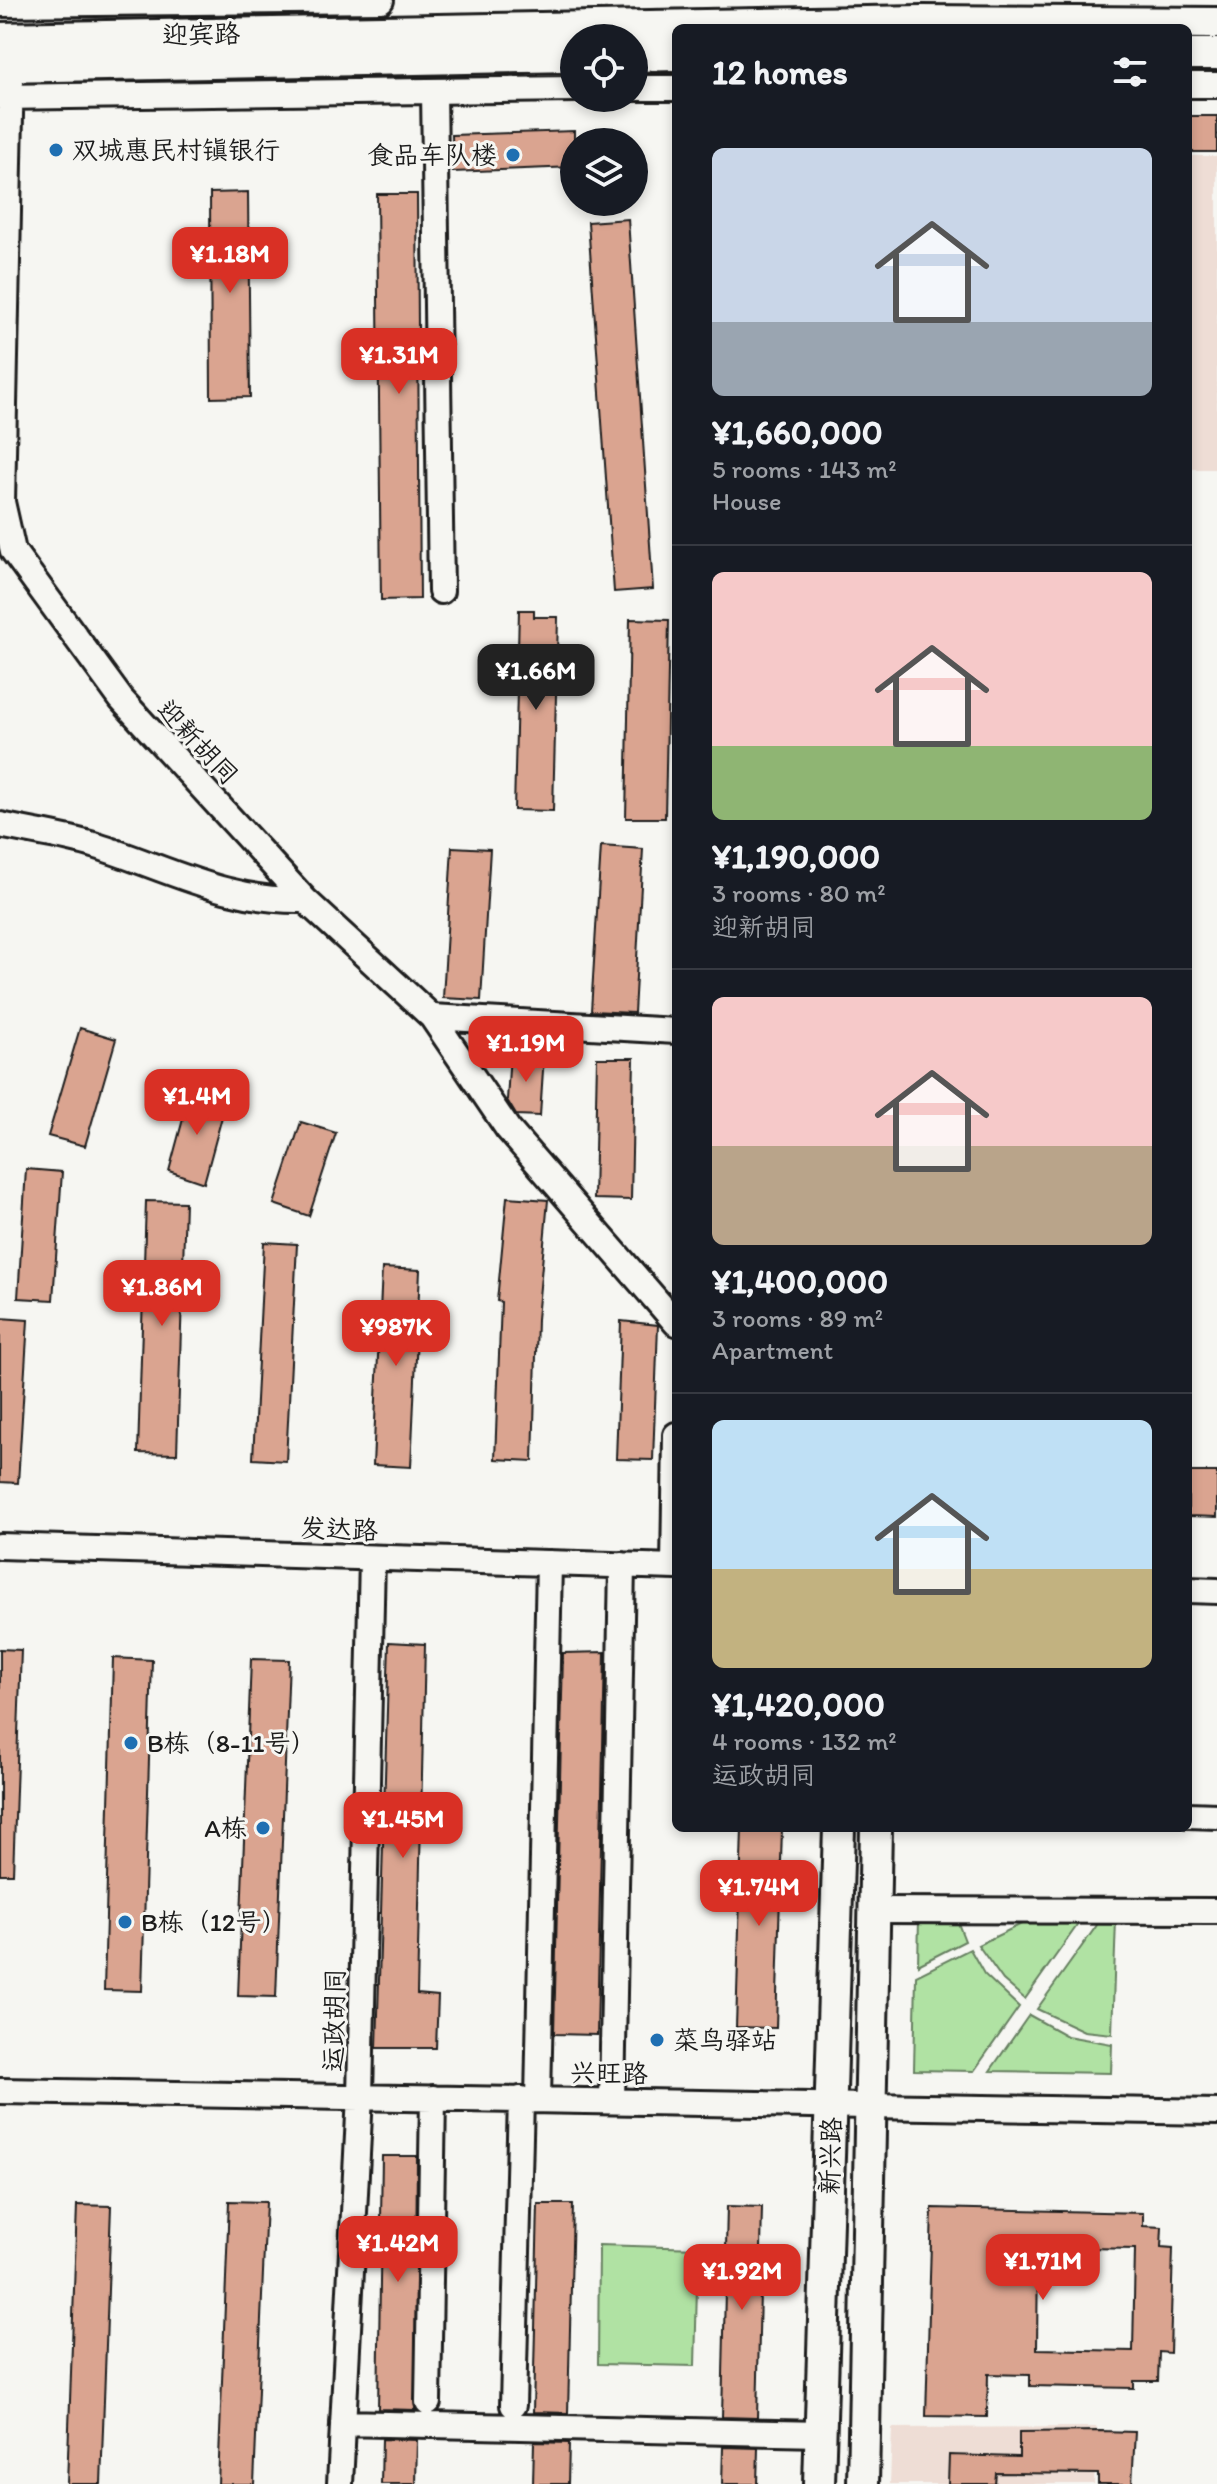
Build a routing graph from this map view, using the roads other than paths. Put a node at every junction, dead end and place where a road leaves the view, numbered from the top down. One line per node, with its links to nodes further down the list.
1 (381, 0): 5 (street)
2 (0, 4): 5 (street)
3 (921, 16): 4 (main road, 迎宾路); 6 (main road, 迎宾路)
4 (889, 17): 5 (main road, 迎宾路)
5 (311, 23): 7 (main road, 迎宾路); 13 (main road, 迎宾路); 14 (main road, 迎宾路)
6 (1217, 23)
7 (0, 38)
8 (1192, 54): 9 (main road)
9 (1217, 54)
10 (672, 55): 12 (main road)
11 (560, 56): 13 (main road, 迎宾路)
12 (648, 56)
13 (420, 58): 20 (street)
14 (6, 66): 21 (street, 迎新胡同)
15 (1192, 85): 16 (street)
16 (1217, 85)
17 (648, 88): 18 (street)
18 (672, 88)
19 (560, 89): 20 (street)
20 (427, 91): 21 (street); 22 (street)
21 (5, 97): 24 (street, 迎新胡同)
22 (441, 591)
23 (0, 825): 24 (street)
24 (305, 900): 25 (street, 迎新胡同)
25 (432, 1017): 26 (street); 27 (street, 迎新胡同)
26 (672, 1031)
27 (672, 1318)
28 (0, 1546): 29 (street, 发达路)
29 (372, 1558): 30 (street, 发达路); 42 (street, 运政胡同)
30 (549, 1563): 31 (street, 发达路); 44 (street)
31 (622, 1565): 32 (street, 发达路); 45 (street)
32 (672, 1567)
33 (1192, 1590): 34 (street)
34 (1217, 1591)
35 (1192, 1815): 36 (street)
36 (1217, 1816)
37 (839, 1832): 46 (main road, 新兴路)
38 (876, 1832): 39 (main road, 新兴路)
39 (875, 1910): 40 (street); 47 (main road, 新兴路)
40 (1217, 1911)
41 (0, 2091): 42 (street, 兴旺路)
42 (360, 2096): 43 (street, 兴旺路); 51 (street, 运政胡同)
43 (433, 2098): 44 (street, 兴旺路); 49 (street)
44 (529, 2099): 45 (street, 兴旺路); 50 (street)
45 (612, 2101): 46 (street, 兴旺路)
46 (831, 2107): 47 (street, 兴旺路); 52 (main road, 新兴路)
47 (872, 2108): 48 (street, 兴旺路); 55 (main road, 新兴路)
48 (1217, 2112)
49 (428, 2402)
50 (513, 2405)
51 (343, 2423): 52 (street); 53 (street, 运政胡同)
52 (821, 2434): 54 (main road, 新兴路)
53 (340, 2484)
54 (819, 2484)
55 (863, 2484)

